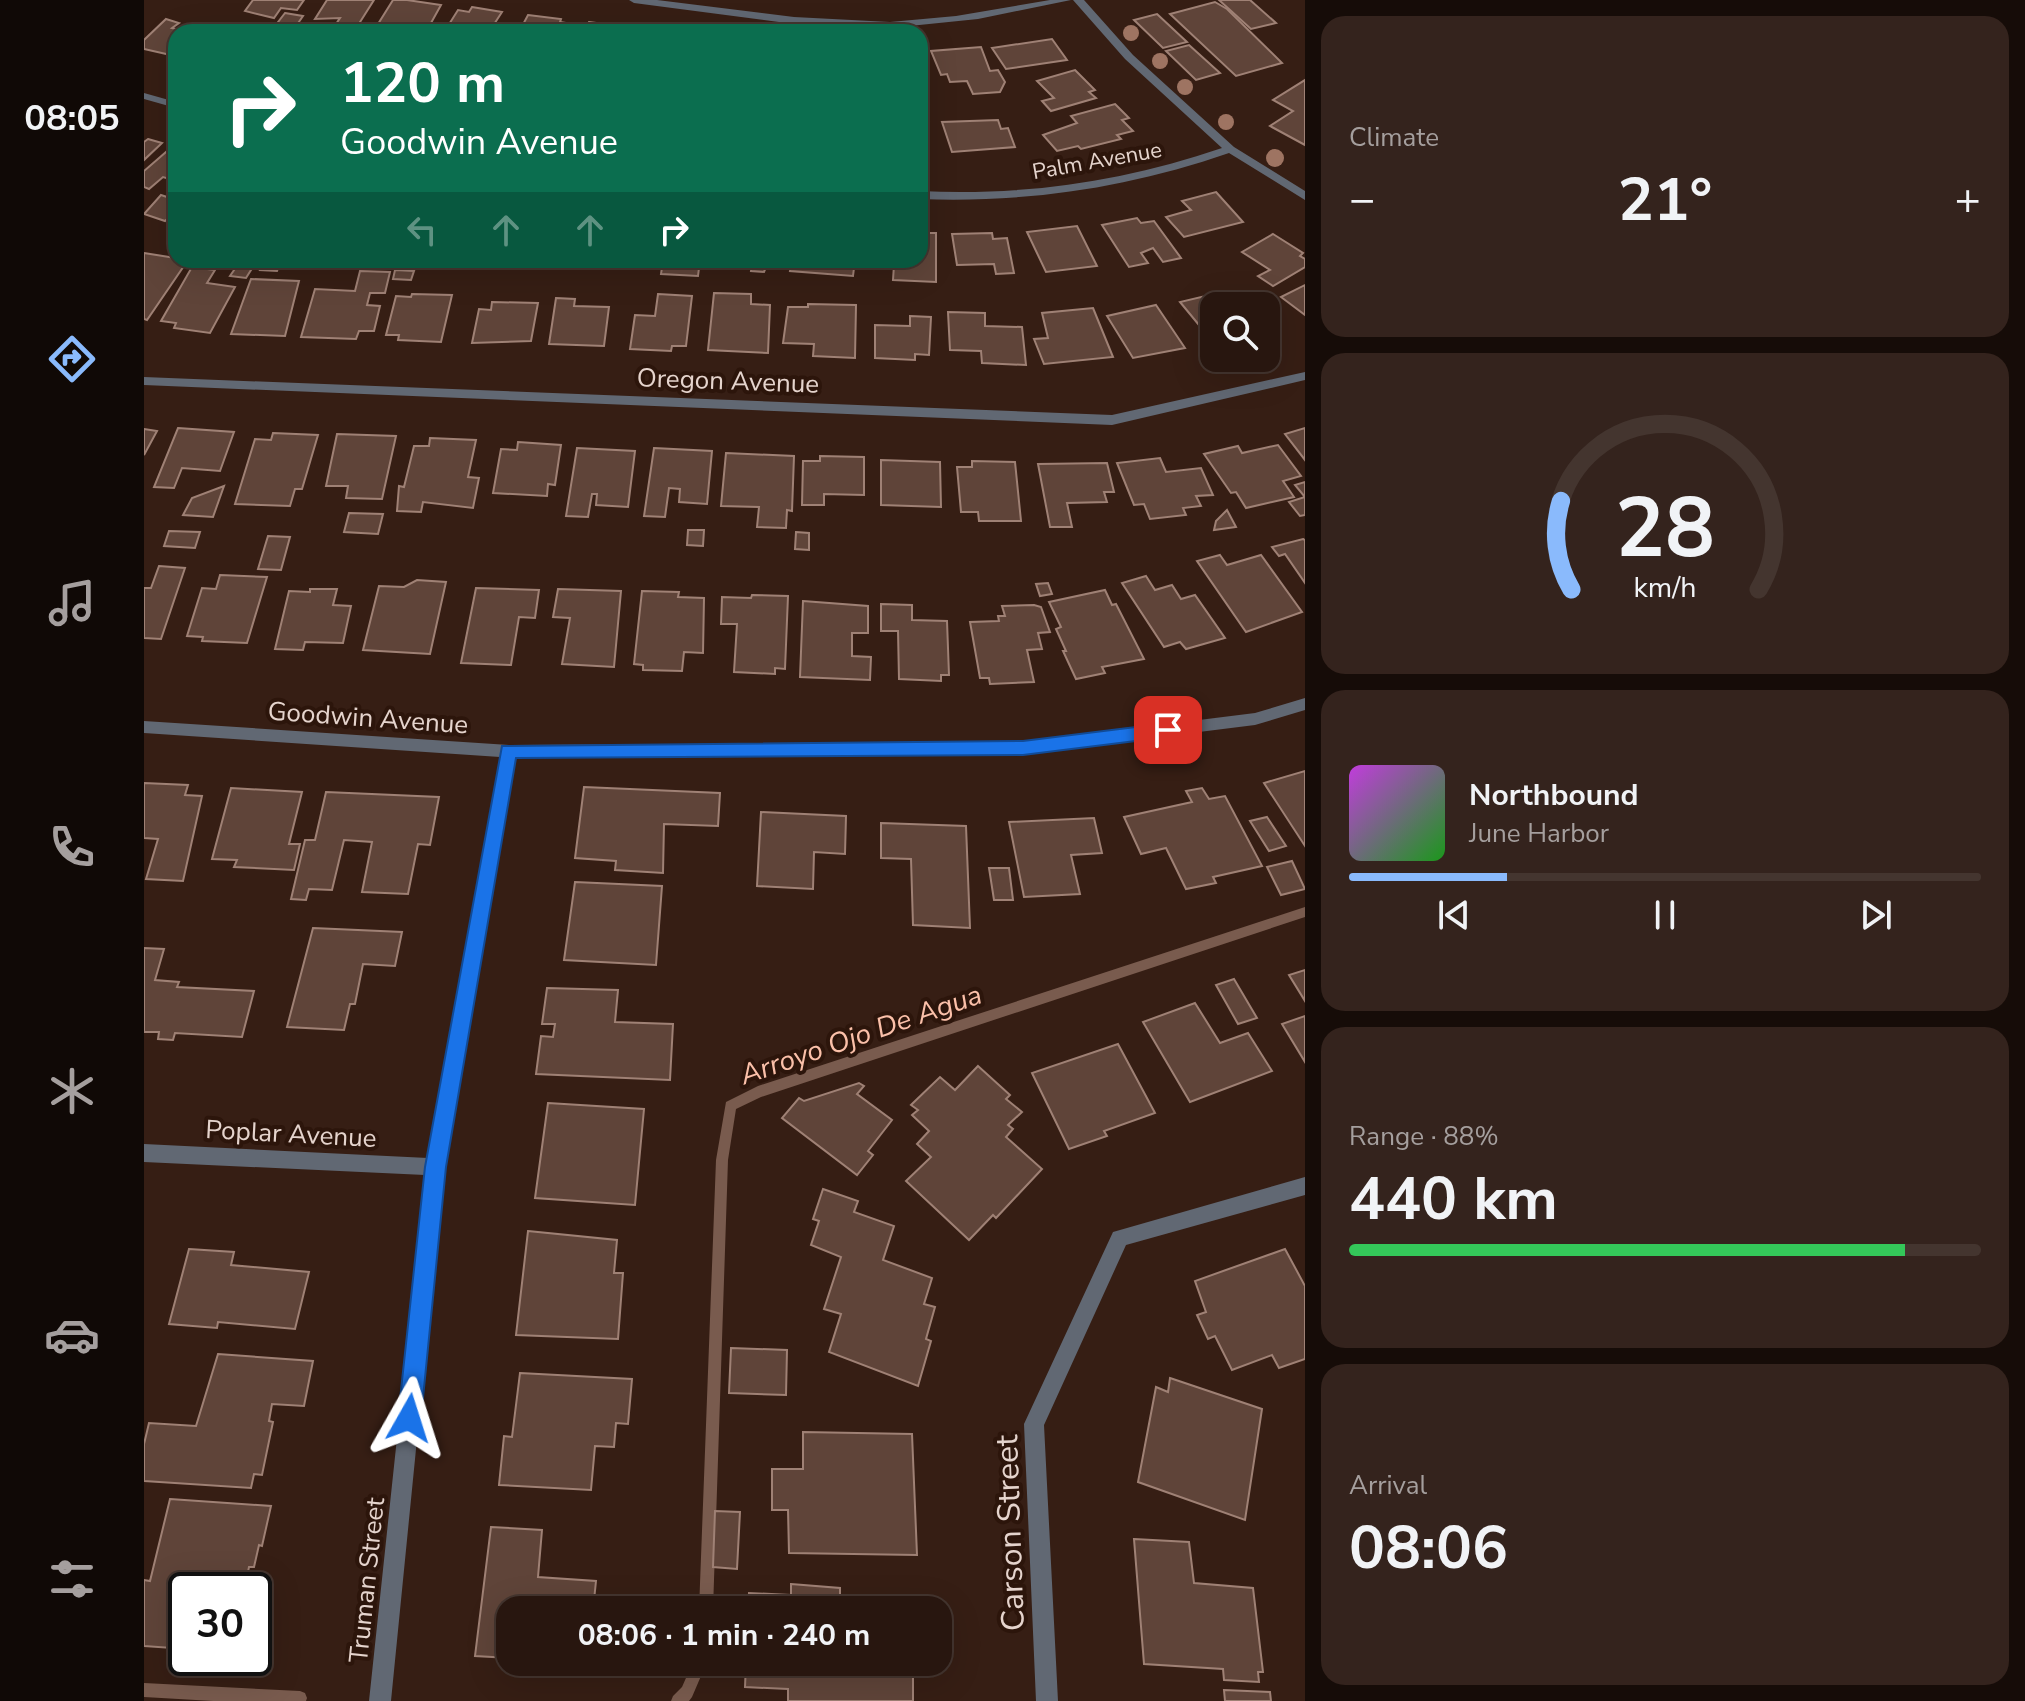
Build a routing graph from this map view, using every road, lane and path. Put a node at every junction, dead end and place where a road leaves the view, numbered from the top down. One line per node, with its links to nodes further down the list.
1 (634, 0): 4 (street)
2 (1066, 0): 5 (street)
3 (1078, 0): 8 (street)
4 (873, 24)
5 (901, 24)
6 (144, 96): 7 (street)
7 (168, 103)
8 (1230, 149): 9 (street, Palm Avenue); 10 (street)
9 (928, 195)
10 (1305, 196)
11 (1305, 376): 12 (street, Oregon Avenue)
12 (144, 381)
13 (1305, 704): 15 (street, Goodwin Avenue)
14 (144, 727): 15 (street, Goodwin Avenue)
15 (509, 751): 17 (street, Truman Street)
16 (144, 1153): 17 (street, Poplar Avenue)
17 (435, 1167): 19 (street, Truman Street)
18 (1305, 1186): 20 (street, Carson Street)
19 (380, 1701)
20 (1047, 1701)

